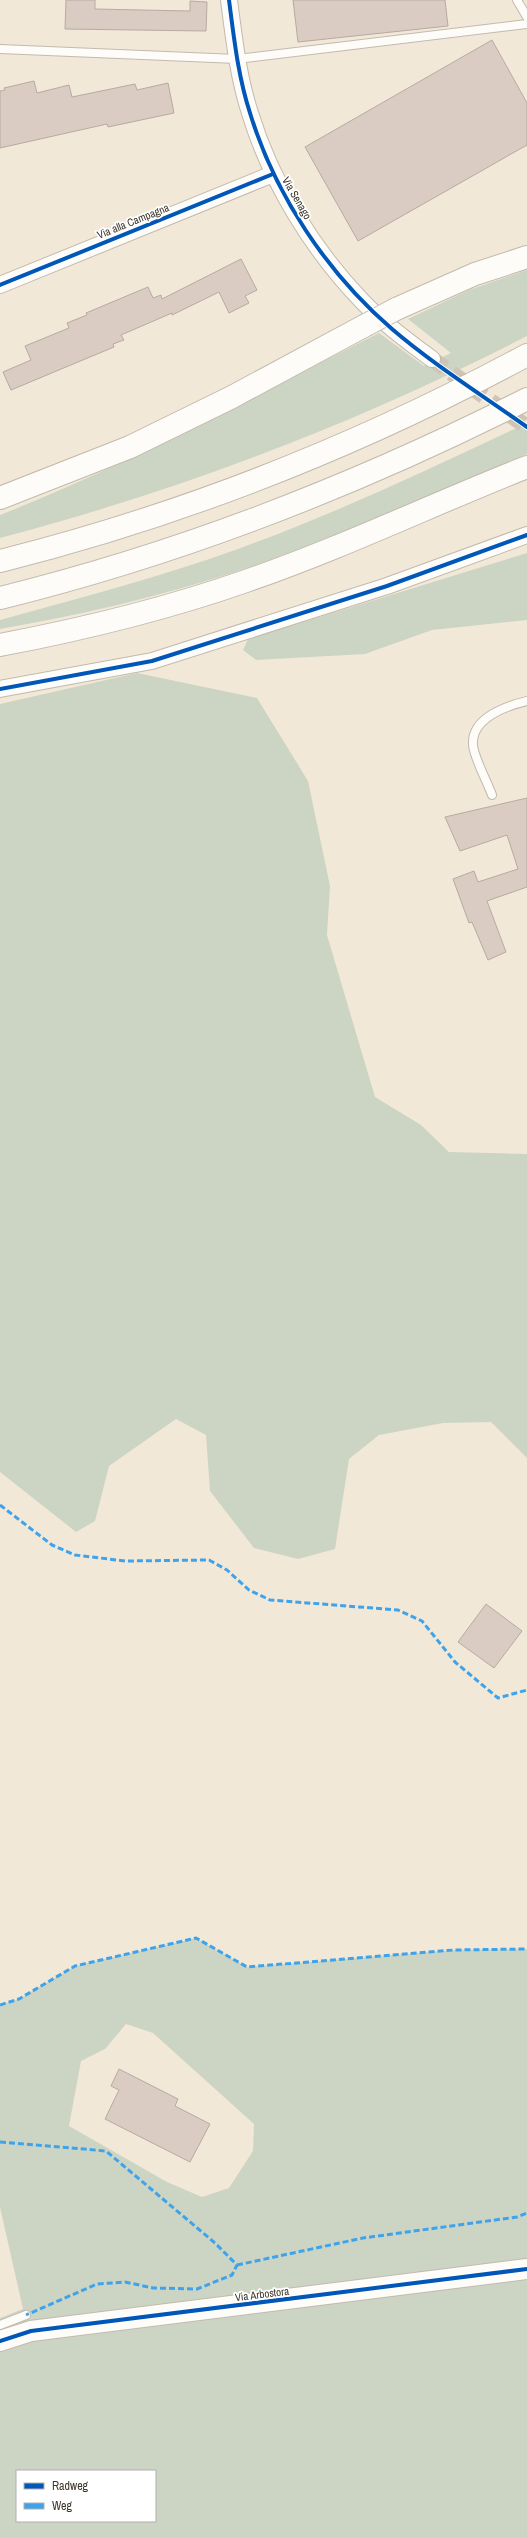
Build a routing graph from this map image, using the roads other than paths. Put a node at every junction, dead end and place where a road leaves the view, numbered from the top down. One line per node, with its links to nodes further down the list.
1 (228, 0): 6 (street, Via Senago)
2 (517, 0): 3 (lane)
3 (527, 17)
4 (527, 24): 6 (lane)
5 (0, 48): 6 (lane)
6 (237, 59): 7 (street, Via Senago)
7 (273, 174): 9 (street, Via alla Campagna); 11 (street, Via Senago)
8 (527, 257): 14 (highway, bridge)
9 (0, 286)
10 (527, 355): 16 (highway)
11 (432, 359)
12 (527, 399): 17 (highway)
13 (527, 467): 18 (highway)
14 (0, 498)
15 (527, 536): 19 (street)
16 (0, 561)
17 (0, 598)
18 (0, 645)
19 (0, 689)
20 (527, 701): 21 (lane)
21 (492, 795)
22 (527, 2269): 25 (street, Via Arbostora)
23 (26, 2315): 24 (lane)
24 (0, 2325)
25 (0, 2341)

